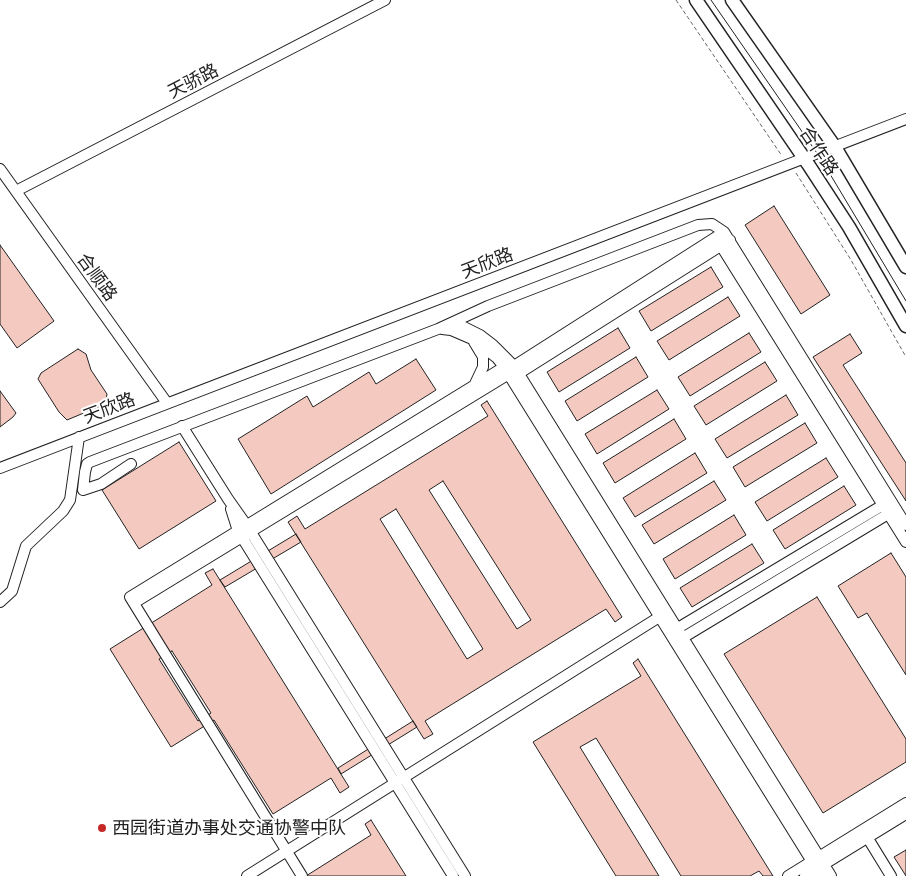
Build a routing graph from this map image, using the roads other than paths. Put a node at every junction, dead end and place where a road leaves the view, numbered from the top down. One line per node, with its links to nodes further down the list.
1 (386, 0): 8 (street, 天骄路)
2 (696, 0): 6 (main road, 合作路)
3 (732, 0): 5 (main road, 合作路)
4 (906, 120): 5 (street, 天欣路)
5 (835, 147): 6 (street, 天欣路); 10 (main road, 合作路)
6 (804, 159): 11 (main road, 合作路); 16 (street, 天欣路)
7 (0, 169): 8 (street, 合顺路)
8 (16, 191): 16 (street, 合顺路)
9 (723, 239): 12 (street); 14 (street); 21 (street)
10 (906, 267)
11 (906, 326)
12 (438, 329): 13 (street); 14 (street); 17 (street)
13 (472, 339): 14 (street); 15 (street)
14 (511, 370): 15 (street); 23 (street); 26 (street)
15 (474, 386): 23 (street)
16 (167, 403): 18 (street, 天欣路)
17 (182, 426): 19 (street); 23 (street)
18 (79, 437): 20 (street, 天欣路); 25 (street, 天欣路)
19 (131, 464)
20 (0, 468)
21 (890, 507): 22 (street); 24 (street); 27 (street)
22 (906, 525)
23 (245, 531): 28 (street); 32 (street)
24 (906, 542)
25 (0, 602)
26 (664, 615): 27 (street); 28 (street)
27 (676, 635): 33 (street)
28 (399, 780): 32 (street); 36 (street); 37 (street)
29 (906, 803): 31 (street)
30 (906, 814): 31 (street)
31 (865, 834): 33 (street); 41 (street)
32 (287, 851): 34 (street); 35 (street)
33 (819, 865): 38 (street); 39 (street); 40 (street)
34 (247, 876)
35 (302, 876)
36 (453, 876)
37 (465, 876)
38 (788, 876)
39 (805, 876)
40 (831, 876)
41 (890, 876)

